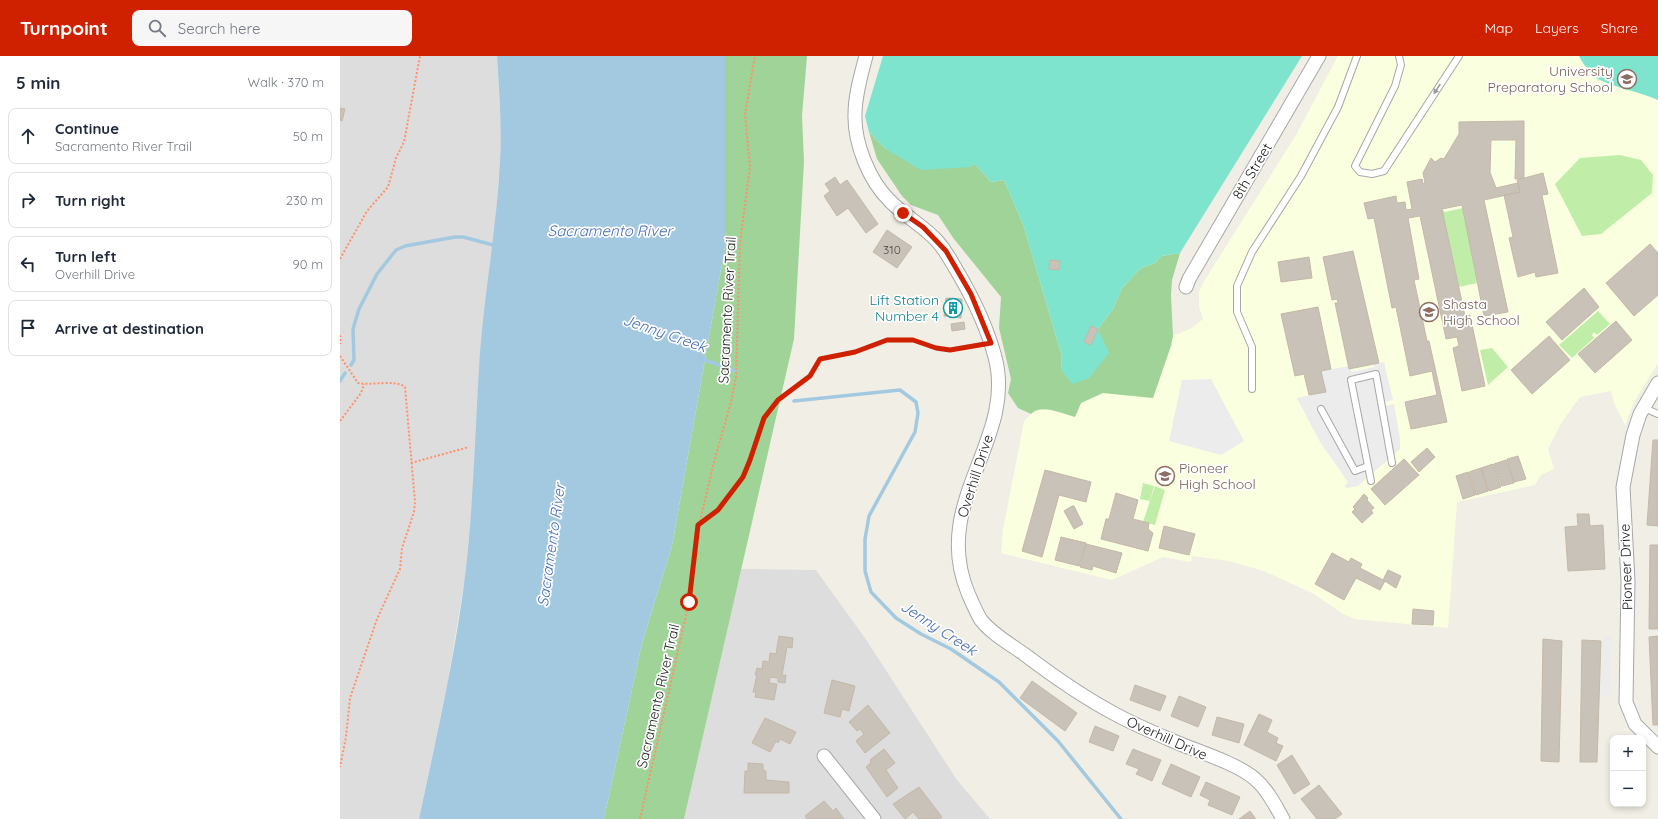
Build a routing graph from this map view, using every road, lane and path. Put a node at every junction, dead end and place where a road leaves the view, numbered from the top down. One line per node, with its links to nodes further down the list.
1 (420, 56): 8 (path)
2 (755, 56): 26 (path, Sacramento River Trail)
3 (866, 56): 11 (street, Overhill Drive)
4 (1320, 56): 9 (street, 8th Street)
5 (1357, 56): 16 (lane)
6 (1399, 56): 7 (lane, one-way to 6)
7 (1459, 56)
8 (340, 259)
9 (1186, 287)
10 (340, 335): 12 (path)
11 (991, 343): 26 (path); 32 (street, Overhill Drive)
12 (340, 344)
13 (340, 357): 15 (path)
14 (1658, 383): 17 (street, Pioneer Drive)
15 (364, 384): 20 (path); 22 (path)
16 (1252, 389)
17 (1644, 408): 19 (lane); 27 (street, Pioneer Drive)
18 (1321, 409): 24 (lane)
19 (1658, 414)
20 (340, 420)
21 (469, 447): 22 (path)
22 (411, 463): 29 (path)
23 (1392, 464): 24 (lane)
24 (1368, 466): 25 (lane)
25 (1371, 481)
26 (698, 525): 30 (path, Sacramento River Trail)
27 (1658, 747)
28 (824, 756): 31 (street)
29 (340, 767)
30 (640, 819)
31 (874, 819)
32 (1283, 819)

